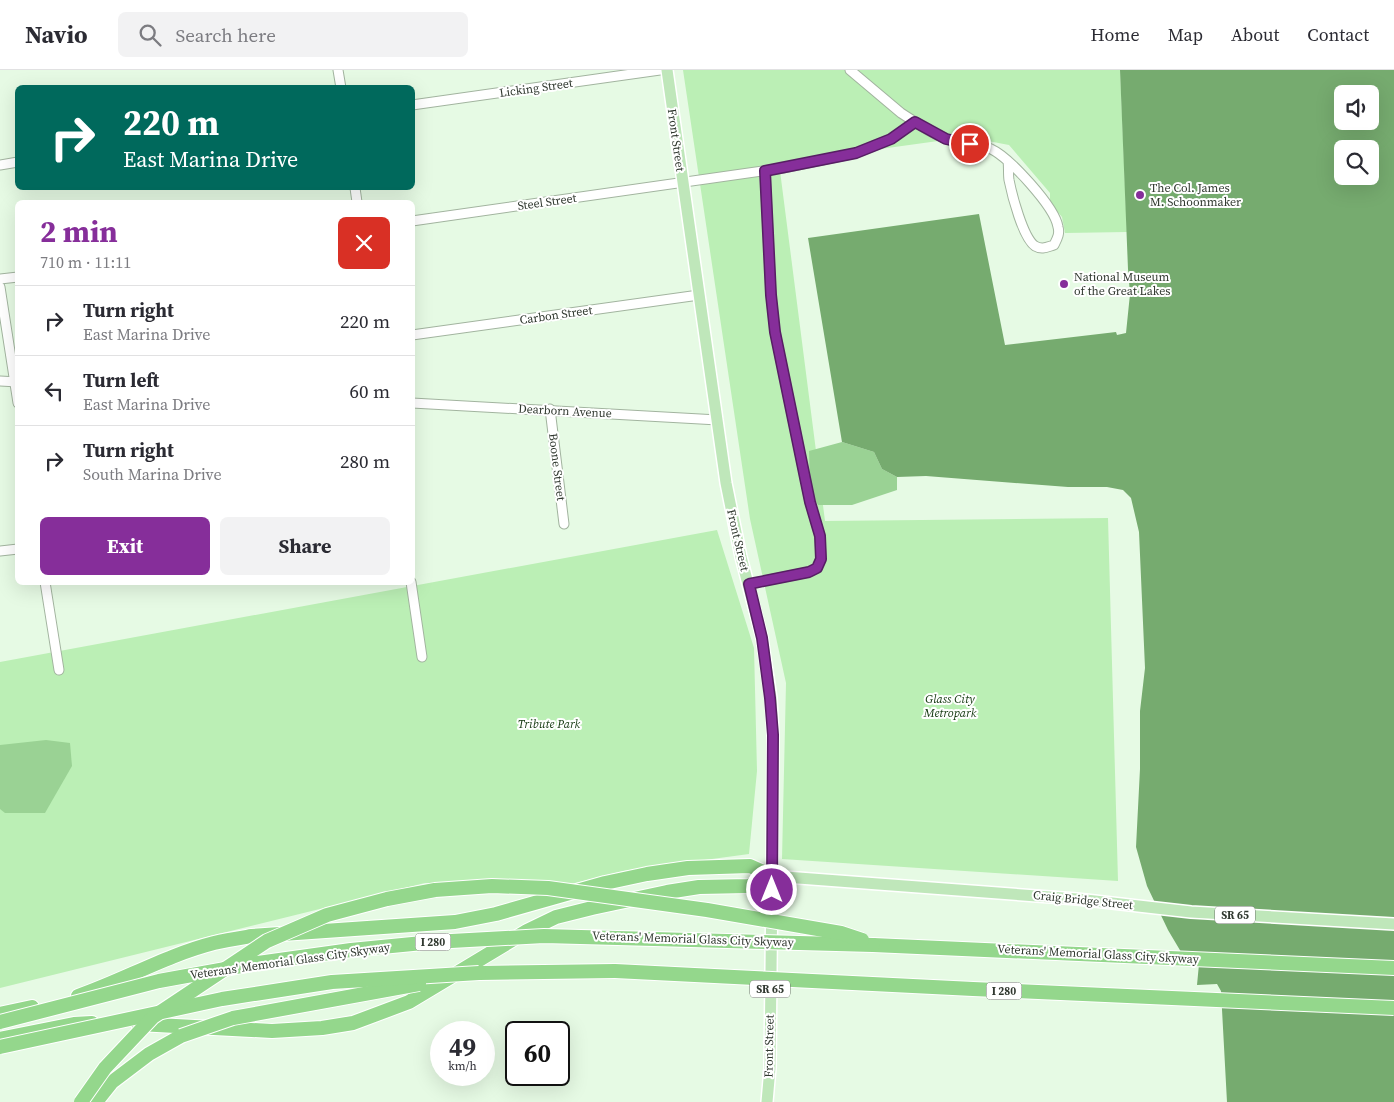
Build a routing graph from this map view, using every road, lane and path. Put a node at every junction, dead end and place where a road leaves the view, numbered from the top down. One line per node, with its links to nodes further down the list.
1 (338, 70): 5 (street)
2 (660, 70): 6 (street, Licking Street)
3 (667, 70): 12 (main road, Front Street)
4 (850, 70): 7 (street)
5 (340, 85)
6 (415, 105)
7 (915, 122): 8 (street); 11 (street, Steel Street)
8 (1008, 161): 8 (street)
9 (15, 162): 10 (street)
10 (0, 165)
11 (765, 171): 12 (street, Steel Street); 28 (street)
12 (682, 183): 13 (street, Steel Street); 17 (main road, Front Street)
13 (415, 221)
14 (15, 277): 15 (street)
15 (0, 279)
16 (0, 287): 19 (street)
17 (699, 295): 18 (street, Carbon Street); 24 (main road, Front Street)
18 (415, 335)
19 (15, 375)
20 (0, 380): 21 (street)
21 (15, 381)
22 (415, 403): 23 (street, Dearborn Avenue)
23 (550, 409): 24 (street, Dearborn Avenue); 25 (street, Boone Street)
24 (718, 420): 28 (main road, Front Street)
25 (564, 524)
26 (15, 549): 27 (street)
27 (0, 551)
28 (749, 584): 33 (main road, Front Street)
29 (45, 585): 32 (street)
30 (411, 585): 31 (street)
31 (422, 657)
32 (59, 670)
33 (772, 876): 34 (main road, Craig Bridge Street / SR 65); 39 (highway); 41 (highway); 45 (main road, Front Street / SR 65)
34 (1394, 924)
35 (873, 944): 36 (highway, Veterans' Memorial Glass City Skyway / I 280); 40 (highway, Veterans' Memorial Glass City Skyway / I 280, bridge); 43 (highway, bridge)
36 (1394, 968)
37 (479, 973): 38 (highway, I 280, bridge); 42 (highway, I 280, bridge); 44 (highway, bridge)
38 (1394, 1008)
39 (0, 1014)
40 (0, 1022)
41 (0, 1039)
42 (0, 1047)
43 (81, 1102)
44 (96, 1102)
45 (767, 1102)

